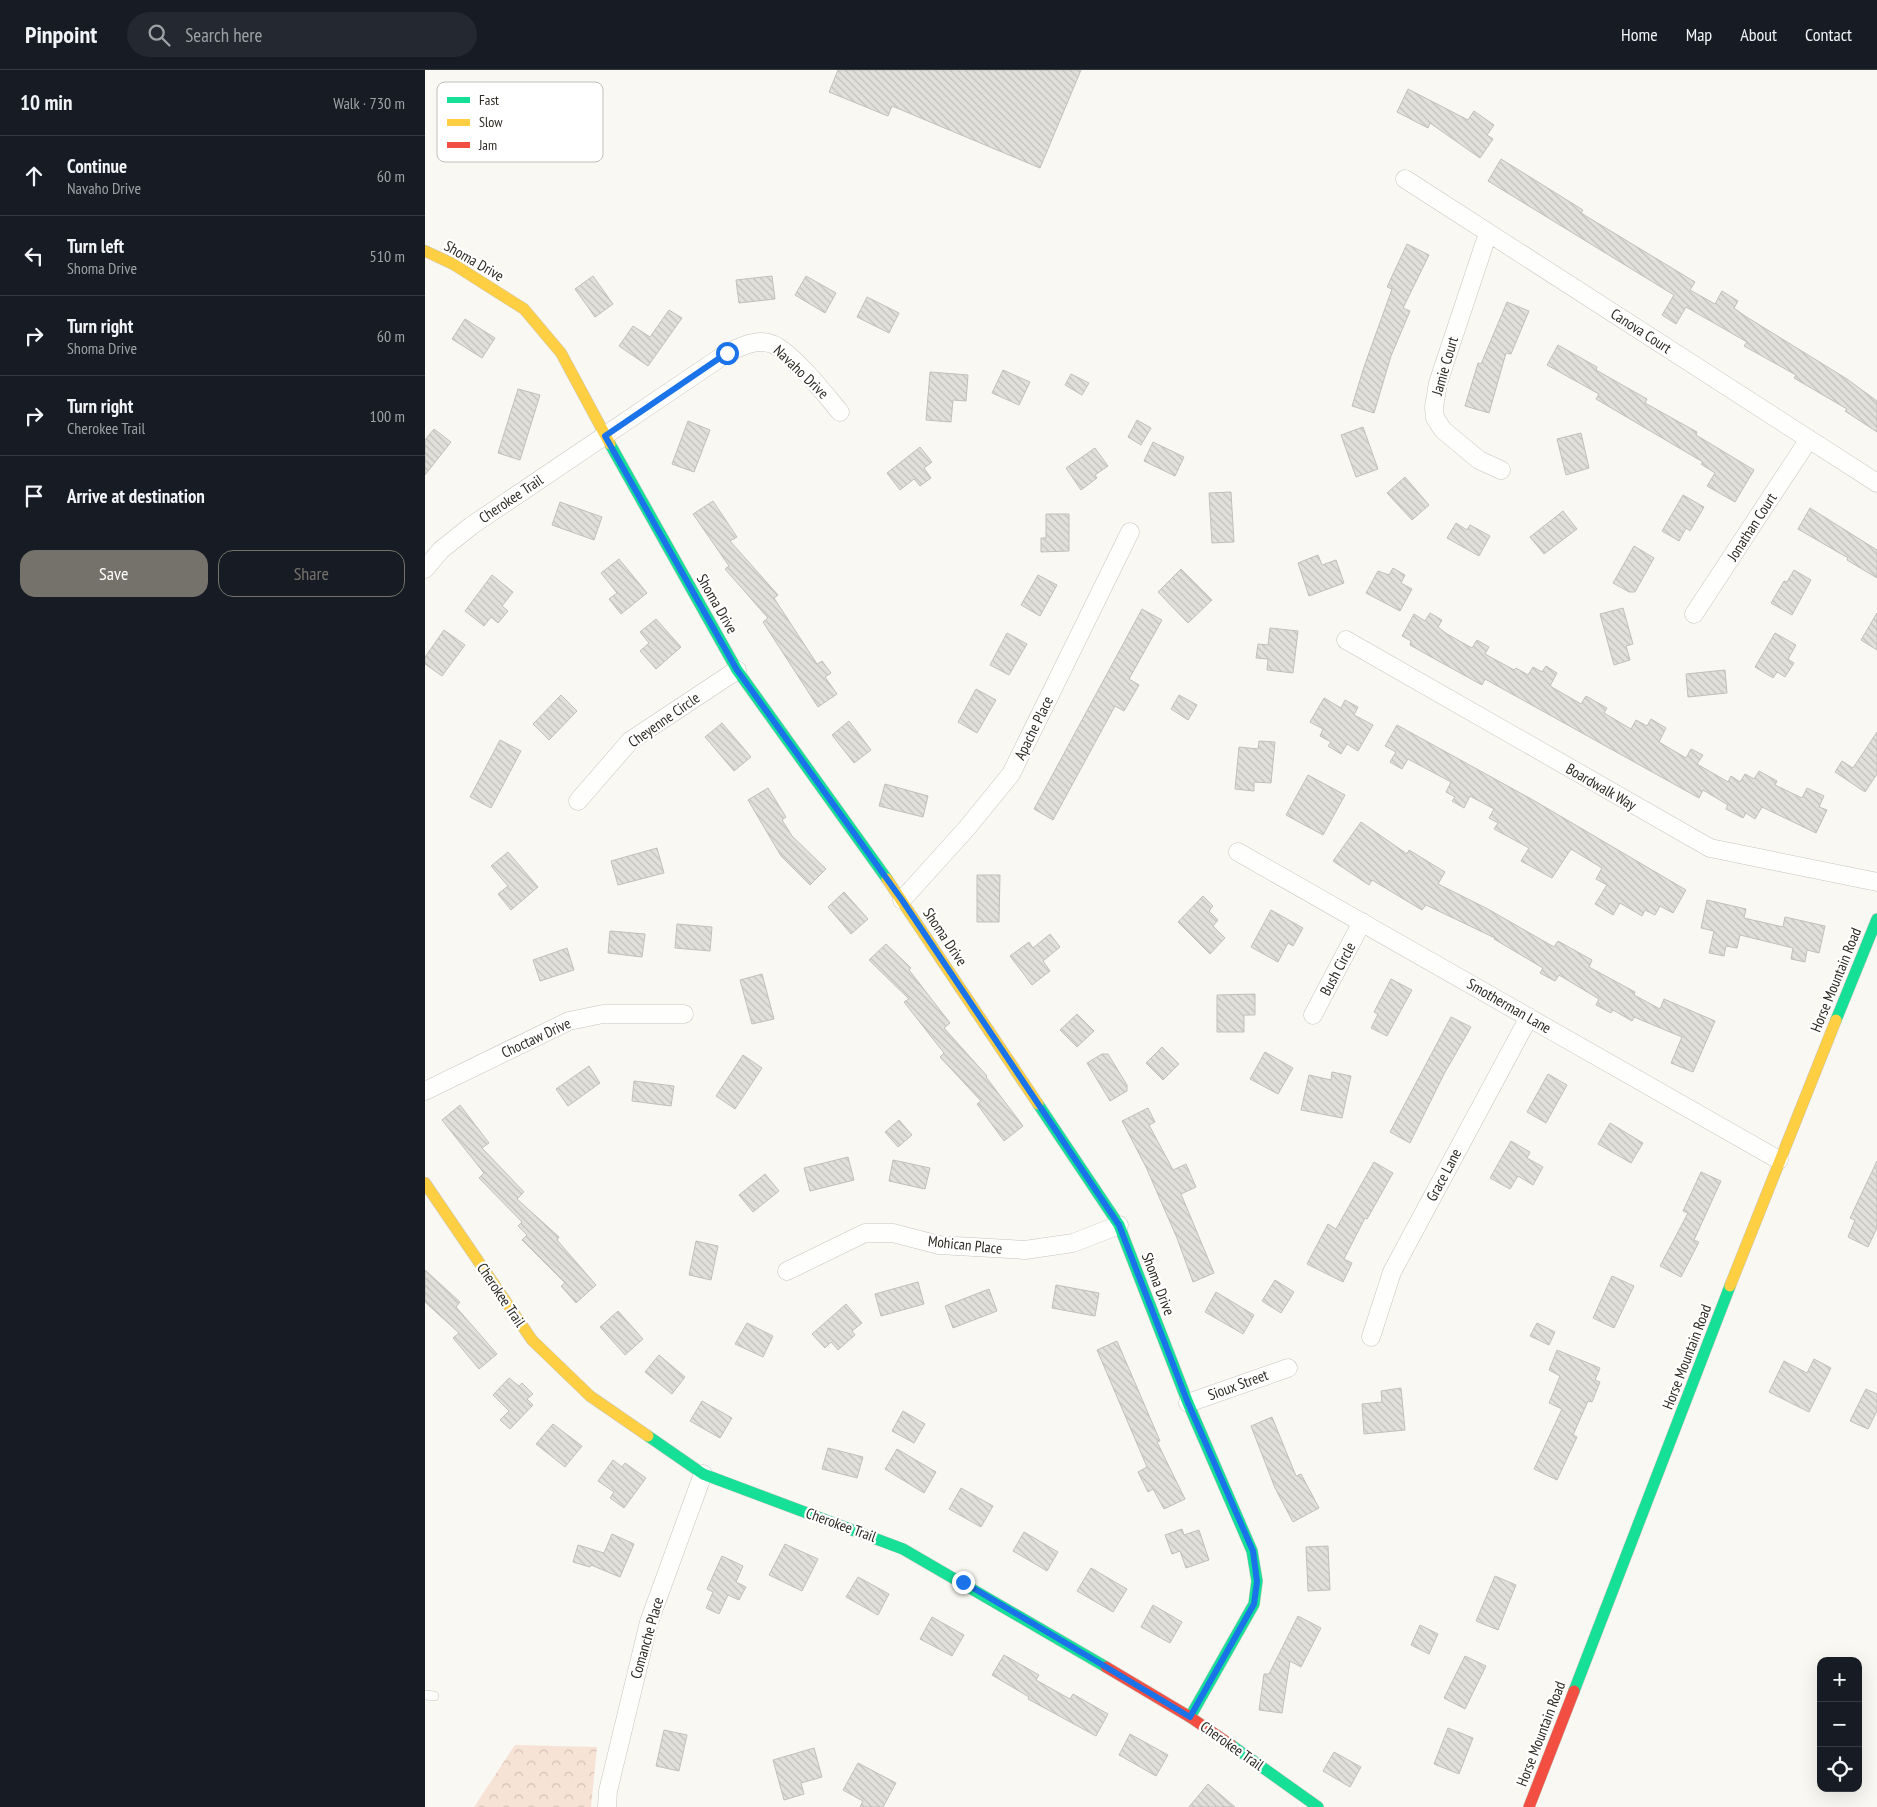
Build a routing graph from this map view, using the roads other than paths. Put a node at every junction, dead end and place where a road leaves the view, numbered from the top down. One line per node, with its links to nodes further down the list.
1 (1405, 179): 2 (street, Canova Court)
2 (1488, 232): 6 (street, Canova Court); 7 (street, Jamie Court)
3 (425, 252): 5 (street, Shoma Drive)
4 (840, 412): 5 (street, Navaho Drive)
5 (605, 436): 10 (street, Cherokee Trail); 13 (street, Shoma Drive)
6 (1809, 439): 8 (street, Canova Court); 11 (street, Jonathan Court)
7 (1501, 470)
8 (1877, 483)
9 (1130, 532): 17 (street, Apache Place)
10 (425, 569)
11 (1694, 614)
12 (1346, 640): 16 (street, Boardwalk Way)
13 (737, 670): 14 (street, Cheyenne Circle); 17 (street, Shoma Drive)
14 (578, 801)
15 (1238, 852): 19 (street, Smotherman Lane)
16 (1877, 882)
17 (902, 900): 26 (street, Shoma Drive)
18 (1877, 919): 24 (street, Horse Mountain Road)
19 (1362, 922): 21 (street, Bush Circle); 22 (street, Smotherman Lane)
20 (684, 1014): 23 (street, Choctaw Drive)
21 (1313, 1015)
22 (1529, 1017): 24 (street, Smotherman Lane); 28 (street, Grace Lane)
23 (425, 1091)
24 (1779, 1160): 35 (street, Horse Mountain Road)
25 (425, 1183): 31 (street, Cherokee Trail)
26 (1119, 1225): 27 (street, Mohican Place); 30 (street, Shoma Drive)
27 (787, 1271)
28 (1371, 1337)
29 (1288, 1368): 30 (street, Sioux Street)
30 (1188, 1403): 32 (street, Shoma Drive)
31 (703, 1474): 32 (street, Cherokee Trail); 33 (street, Comanche Place)
32 (1190, 1717): 34 (street, Cherokee Trail)
33 (607, 1807)
34 (1318, 1807)
35 (1529, 1807)

